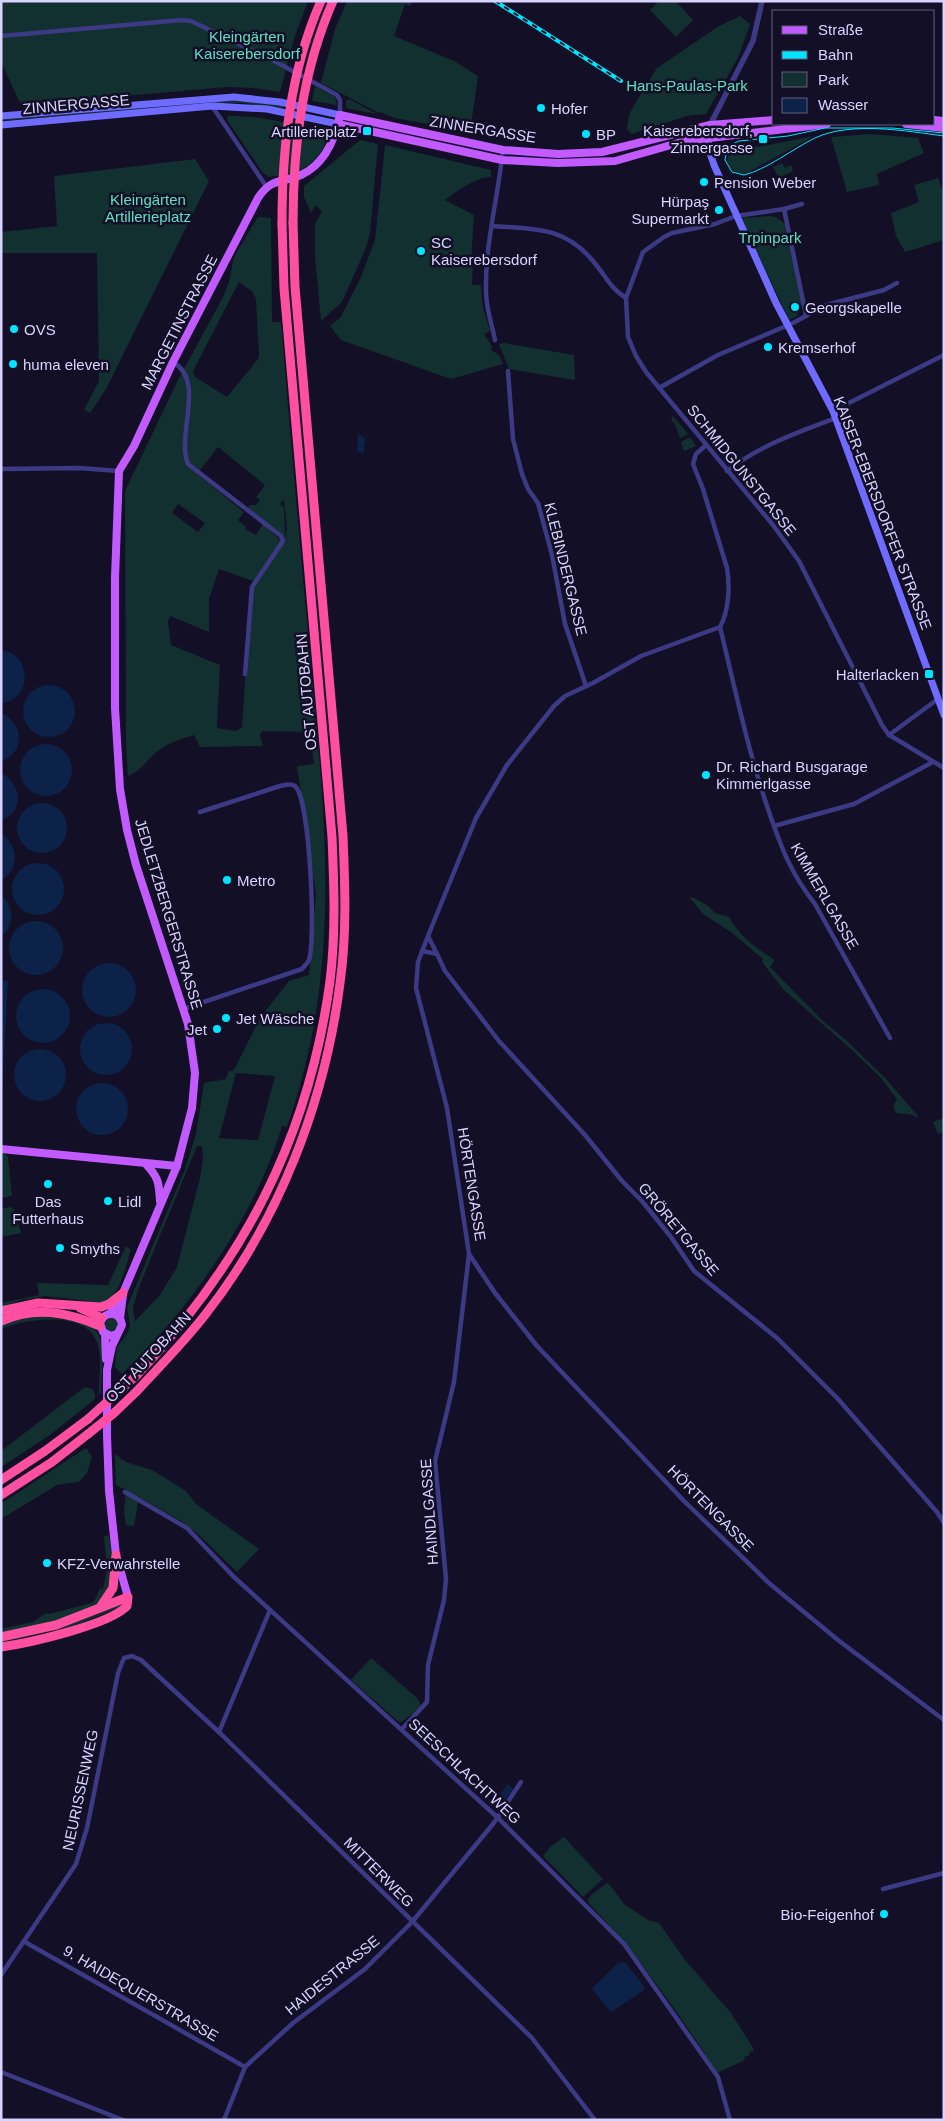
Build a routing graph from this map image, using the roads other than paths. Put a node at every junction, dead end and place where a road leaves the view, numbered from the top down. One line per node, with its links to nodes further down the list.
1 (321, 1): 65 (highway, OST AUTOBAHN, bridge)
2 (333, 1): 67 (highway, OST AUTOBAHN, bridge)
3 (762, 1): 11 (street, KAISER-EBERSDORFER STRASSE)
4 (1, 36): 6 (street)
5 (212, 106): 9 (main road, ZINNERGASSE); 10 (main road); 18 (street)
6 (340, 115): 7 (main road, ZINNERGASSE); 10 (main road); 16 (main road, ZINNERGASSE)
7 (1, 116)
8 (772, 120): 11 (main road, ZINNERGASSE)
9 (1, 124)
10 (338, 124): 17 (main road, ZINNERGASSE); 18 (main road)
11 (710, 125): 15 (main road, KAISER-EBERSDORFER STRASSE); 16 (main road, ZINNERGASSE)
12 (818, 125): 15 (main road, ZINNERGASSE)
13 (916, 125): 14 (main road)
14 (944, 128)
15 (708, 138): 17 (main road, ZINNERGASSE); 21 (main road, KAISER-EBERSDORFER STRASSE)
16 (504, 150): 17 (street)
17 (502, 160): 22 (street)
18 (266, 186): 29 (main road, MARGETINSTRASSE)
19 (802, 204): 20 (street)
20 (784, 209): 21 (street); 25 (street)
21 (736, 216): 24 (street, SCHMIDGUNSTGASSE); 26 (main road, KAISER-EBERSDORFER STRASSE)
22 (492, 226): 24 (street); 27 (street)
23 (897, 283): 25 (street)
24 (626, 298): 31 (street, SCHMIDGUNSTGASSE)
25 (806, 315): 26 (street)
26 (787, 325): 31 (street); 32 (main road, KAISER-EBERSDORFER STRASSE)
27 (495, 340)
28 (944, 355): 32 (street)
29 (173, 362): 35 (main road, MARGETINSTRASSE); 38 (street)
30 (508, 371): 39 (street, KLEBINDERGASSE)
31 (659, 388): 33 (street, SCHMIDGUNSTGASSE)
32 (834, 414): 36 (street); 40 (main road, KAISER-EBERSDORFER STRASSE)
33 (705, 446): 36 (street, SCHMIDGUNSTGASSE); 37 (street, KIMMERLGASSE)
34 (1, 469): 35 (street)
35 (118, 471): 50 (main road, JEDLETZBERGERSTRASSE)
36 (727, 472): 42 (street, SCHMIDGUNSTGASSE)
37 (720, 627): 39 (street, HÖRTENGASSE); 46 (street, KIMMERLGASSE)
38 (245, 674)
39 (586, 686): 47 (street, HÖRTENGASSE)
40 (938, 699): 41 (main road, KAISER-EBERSDORFER STRASSE); 42 (street)
41 (944, 715)
42 (889, 735): 43 (street, SCHMIDGUNSTGASSE)
43 (932, 762): 44 (street, SCHMIDGUNSTGASSE); 46 (street)
44 (944, 768)
45 (200, 812): 50 (street)
46 (774, 826): 51 (street, KIMMERLGASSE)
47 (428, 936): 48 (street, HÖRTENGASSE); 49 (street, GRÖRETGASSE)
48 (422, 951): 49 (street); 56 (street, HÖRTENGASSE)
49 (437, 954): 68 (street, GRÖRETGASSE)
50 (183, 1008): 54 (main road, JEDLETZBERGERSTRASSE)
51 (890, 1038)
52 (1, 1149): 53 (main road)
53 (145, 1163): 54 (main road); 55 (main road)
54 (177, 1166): 55 (main road, JEDLETZBERGERSTRASSE)
55 (160, 1204): 57 (main road, JEDLETZBERGERSTRASSE)
56 (470, 1254): 76 (street, HÖRTENGASSE); 77 (street, HAINDLGASSE)
57 (123, 1293): 58 (highway); 60 (main road, JEDLETZBERGERSTRASSE); 62 (main road, JEDLETZBERGERSTRASSE)
58 (71, 1304): 59 (highway); 62 (highway)
59 (1, 1311)
60 (120, 1318): 62 (main road); 63 (main road, JEDLETZBERGERSTRASSE)
61 (1, 1321): 62 (highway)
62 (104, 1323): 63 (main road); 64 (main road)
63 (117, 1334): 64 (main road)
64 (107, 1370): 69 (main road)
65 (4, 1478)
66 (125, 1492): 72 (street, SEESCHLACHTWEG)
67 (1, 1495)
68 (944, 1523)
69 (116, 1555): 70 (main road); 71 (highway)
70 (128, 1597): 71 (highway); 74 (highway)
71 (96, 1610): 73 (highway)
72 (270, 1610): 77 (street, SEESCHLACHTWEG); 78 (street)
73 (1, 1637)
74 (1, 1647)
75 (132, 1656): 78 (street, MITTERWEG); 84 (street, NEURISSENWEG)
76 (944, 1720)
77 (402, 1729): 80 (street, SEESCHLACHTWEG)
78 (219, 1732): 83 (street, MITTERWEG)
79 (521, 1782): 80 (street, HAIDESTRASSE)
80 (497, 1817): 83 (street, HAIDESTRASSE); 91 (street, SEESCHLACHTWEG)
81 (944, 1873): 82 (street)
82 (883, 1889)
83 (412, 1922): 86 (street, HAIDESTRASSE); 90 (street, MITTERWEG)
84 (25, 1942): 85 (street, NEURISSENWEG); 86 (street, 9. HAIDEQUERSTRASSE)
85 (1, 1975)
86 (245, 2067): 89 (street, HAIDESTRASSE)
87 (1, 2072): 88 (street)
88 (122, 2120)
89 (224, 2120)
90 (595, 2120)
91 (730, 2120)

